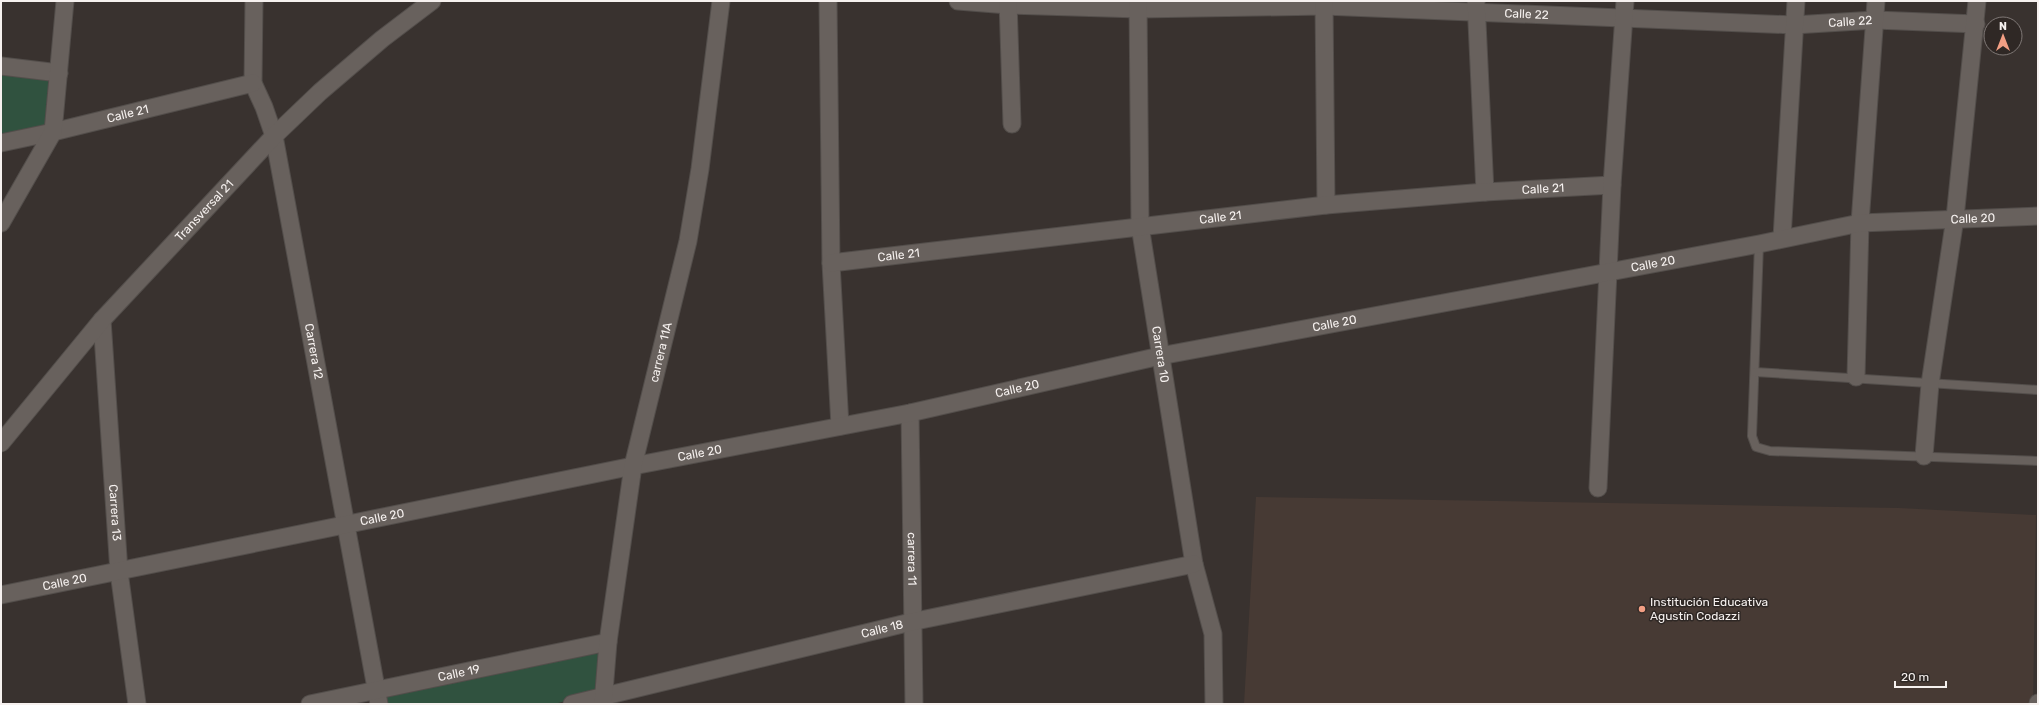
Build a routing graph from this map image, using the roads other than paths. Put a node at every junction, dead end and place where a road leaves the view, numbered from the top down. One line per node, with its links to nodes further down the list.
1 (65, 1): 19 (street)
2 (254, 1): 20 (street, Carrera 12)
3 (432, 1): 23 (street, Transversal 21)
4 (721, 1): 48 (street, carrera 11A)
5 (828, 1): 35 (street)
6 (958, 1): 10 (street, Calle 22)
7 (1796, 1): 17 (street)
8 (1876, 1): 15 (street)
9 (1977, 1): 16 (street)
10 (1008, 3): 12 (street, Calle 22); 21 (street)
11 (1324, 3): 12 (street, Calle 22); 13 (street, Calle 22); 27 (street)
12 (1138, 5): 32 (street, Carrera 10)
13 (1477, 6): 14 (street, Calle 22); 26 (street)
14 (1625, 9): 17 (street, Calle 22); 25 (street)
15 (1875, 20): 16 (street, Calle 22); 17 (street, Calle 22); 31 (street)
16 (1976, 24): 29 (street)
17 (1794, 25): 33 (street)
18 (1, 66): 19 (street)
19 (60, 73): 22 (street)
20 (253, 82): 22 (street, Calle 21); 23 (street, Carrera 12)
21 (1012, 124)
22 (53, 132): 24 (street, Calle 21); 30 (street)
23 (274, 136): 37 (street, Transversal 21); 50 (street, Carrera 12)
24 (1, 143)
25 (1612, 184): 26 (street, Calle 21); 36 (street)
26 (1485, 192): 27 (street, Calle 21)
27 (1326, 205): 32 (street, Calle 21)
28 (2038, 216): 29 (street, Calle 20)
29 (1955, 218): 31 (street, Calle 20); 41 (street)
30 (1, 223)
31 (1860, 223): 33 (street, Calle 20); 40 (street)
32 (1140, 226): 35 (street, Calle 21); 38 (street, Carrera 10)
33 (1782, 238): 34 (street, Calle 20)
34 (1760, 244): 36 (street, Calle 20); 39 (lane)
35 (831, 263): 44 (street)
36 (1608, 272): 38 (street, Calle 20); 49 (street)
37 (102, 320): 45 (street, Transversal 21); 52 (street, Carrera 13)
38 (1160, 356): 43 (street, Calle 20); 51 (street, Carrera 10)
39 (1755, 372): 40 (lane); 46 (lane)
40 (1856, 377): 41 (lane)
41 (1930, 384): 42 (lane); 46 (street)
42 (2038, 390)
43 (910, 413): 44 (street, Calle 20); 54 (street, carrera 11)
44 (840, 426): 48 (street, Calle 20)
45 (1, 443)
46 (1924, 456): 47 (lane)
47 (2038, 461)
48 (633, 466): 50 (street, Calle 20); 55 (street, carrera 11A)
49 (1598, 488)
50 (345, 524): 52 (street, Calle 20); 56 (street, Carrera 12)
51 (1194, 564): 54 (street, Calle 18); 62 (street, Carrera 10)
52 (119, 572): 53 (street, Calle 20); 58 (street, Carrera 13)
53 (1, 595)
54 (911, 622): 57 (street, Calle 18); 61 (street, carrera 11)
55 (608, 642): 56 (street, Calle 19); 57 (street, carrera 11A)
56 (378, 698): 59 (street, Calle 19)
57 (603, 700): 60 (street, Calle 18)
58 (136, 704)
59 (310, 704)
60 (572, 704)
61 (914, 704)
62 (1214, 704)

